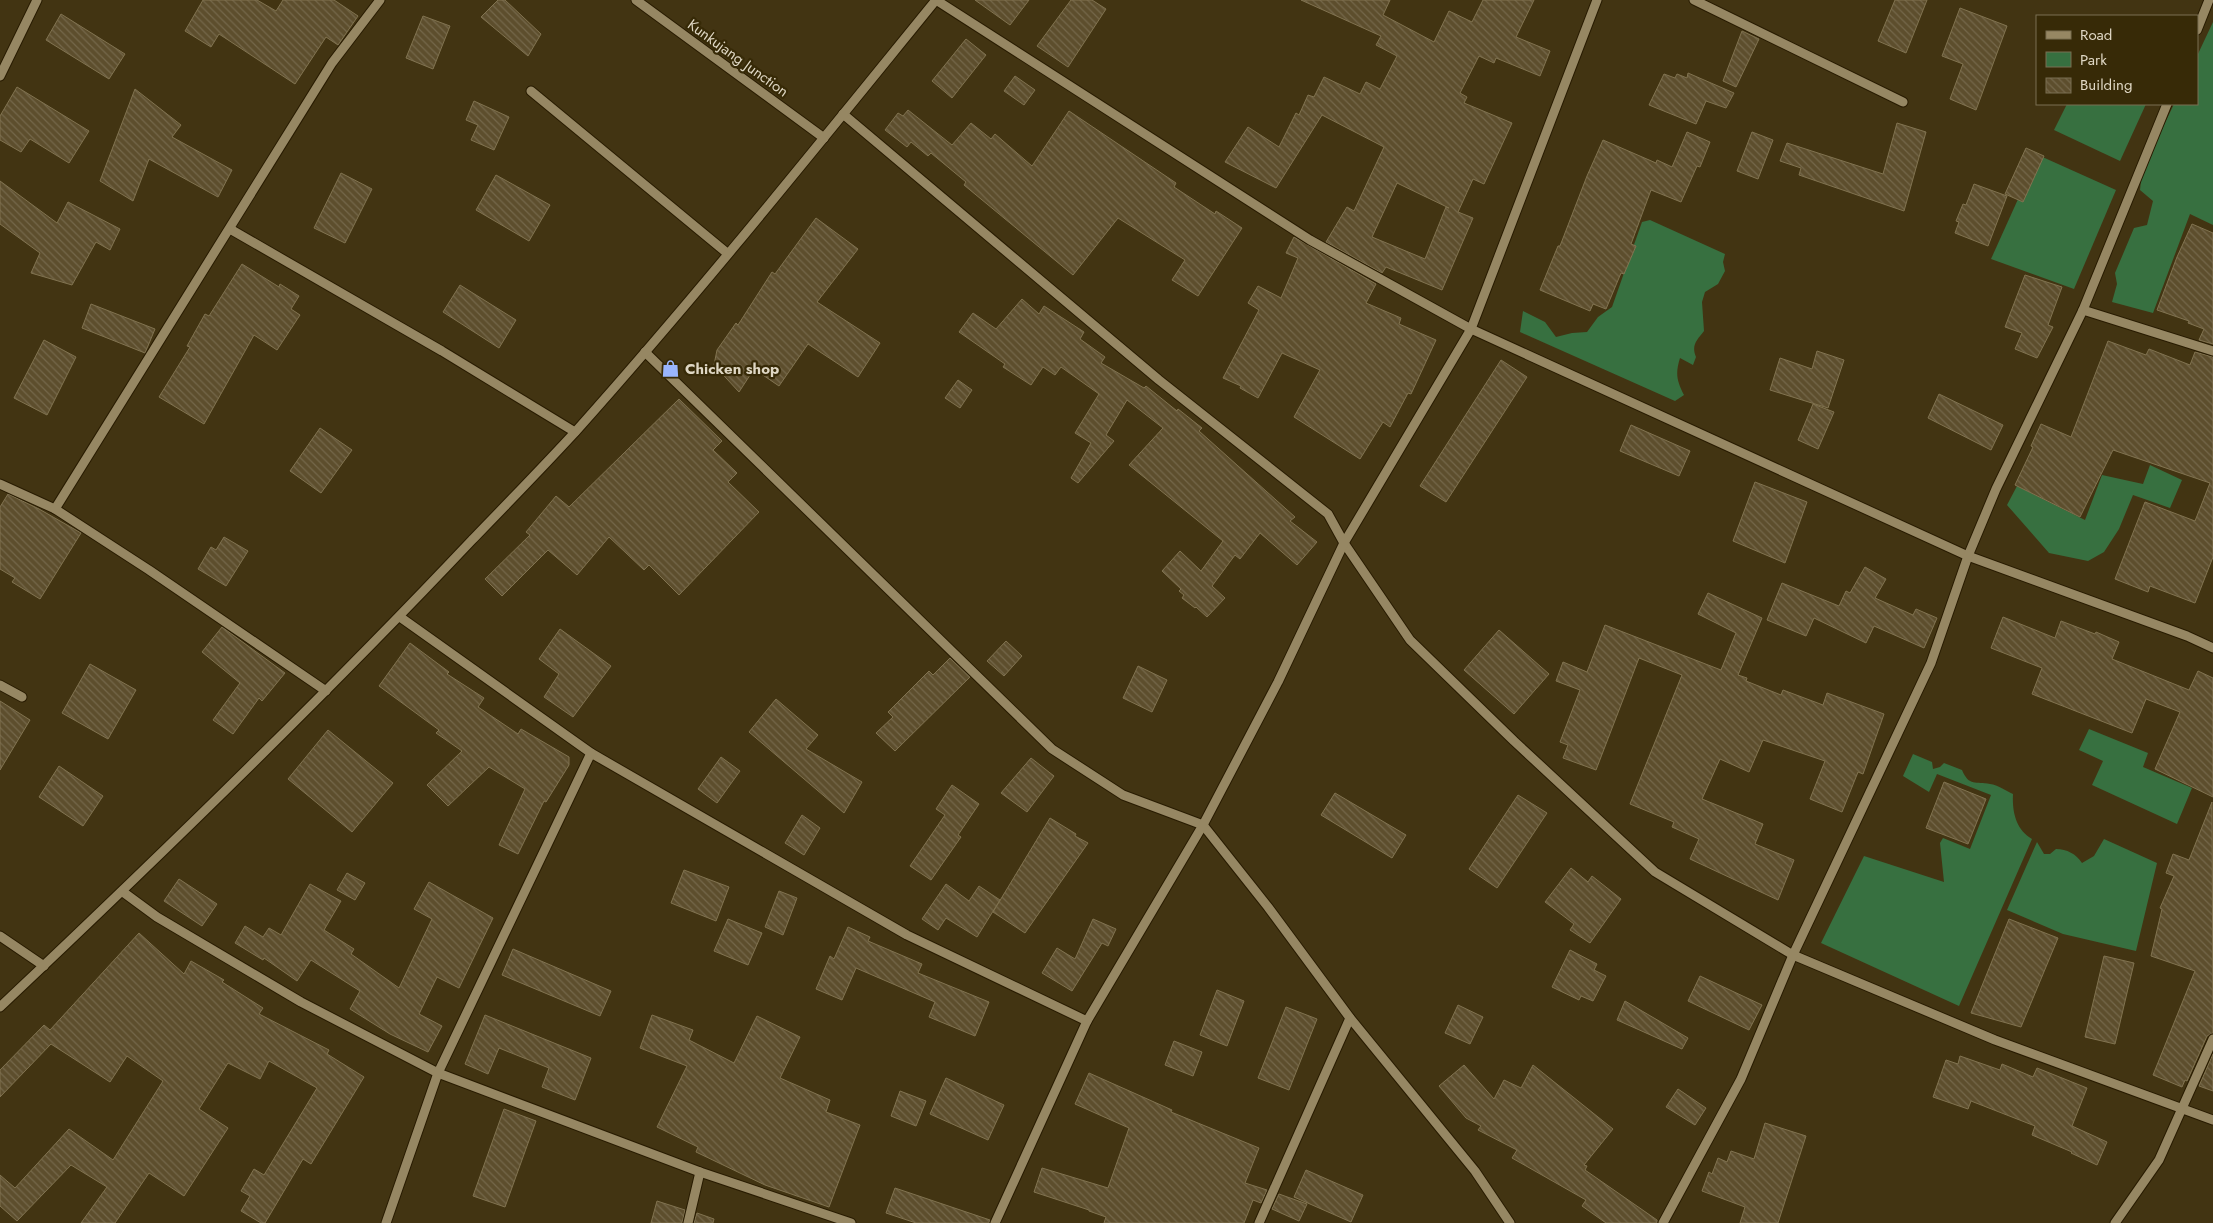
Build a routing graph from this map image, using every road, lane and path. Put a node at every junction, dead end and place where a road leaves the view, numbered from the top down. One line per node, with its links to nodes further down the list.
1 (37, 0): 9 (street)
2 (380, 0): 15 (street)
3 (636, 0): 14 (street, Kunkujang Junction)
4 (936, 0): 13 (street); 18 (street)
5 (1597, 0): 18 (street)
6 (1694, 0): 11 (street)
7 (2209, 0): 8 (street)
8 (2198, 28)
9 (0, 76)
10 (531, 91): 16 (street)
11 (1903, 102)
12 (2167, 105): 17 (street)
13 (843, 114): 14 (street); 24 (street)
14 (824, 138): 16 (street)
15 (230, 229): 21 (street); 23 (street)
16 (727, 253): 20 (street)
17 (2083, 310): 19 (street); 25 (street)
18 (1471, 329): 24 (street); 25 (street)
19 (2213, 351)
20 (645, 352): 21 (street); 32 (street)
21 (575, 432): 26 (street)
22 (0, 484): 23 (street)
23 (54, 509): 29 (street)
24 (1344, 543): 32 (street); 35 (street)
25 (1968, 556): 27 (street); 35 (street)
26 (400, 617): 29 (street); 31 (street)
27 (2213, 648)
28 (0, 686): 30 (street)
29 (326, 691): 33 (street)
30 (22, 697)
31 (591, 753): 39 (street); 41 (street)
32 (1203, 825): 38 (street); 39 (street)
33 (123, 892): 36 (street); 41 (street)
34 (0, 936): 36 (street)
35 (1793, 955): 42 (street); 51 (street)
36 (44, 966): 37 (street)
37 (0, 1007)
38 (1350, 1018): 49 (street); 50 (street)
39 (1086, 1021): 48 (street)
40 (2213, 1039): 42 (street)
41 (438, 1072): 44 (street); 45 (street)
42 (2183, 1109): 43 (street); 52 (street)
43 (2213, 1120)
44 (700, 1172): 46 (street); 47 (street)
45 (386, 1223)
46 (688, 1223)
47 (851, 1223)
48 (995, 1223)
49 (1259, 1223)
50 (1510, 1223)
51 (1663, 1223)
52 (2114, 1223)

